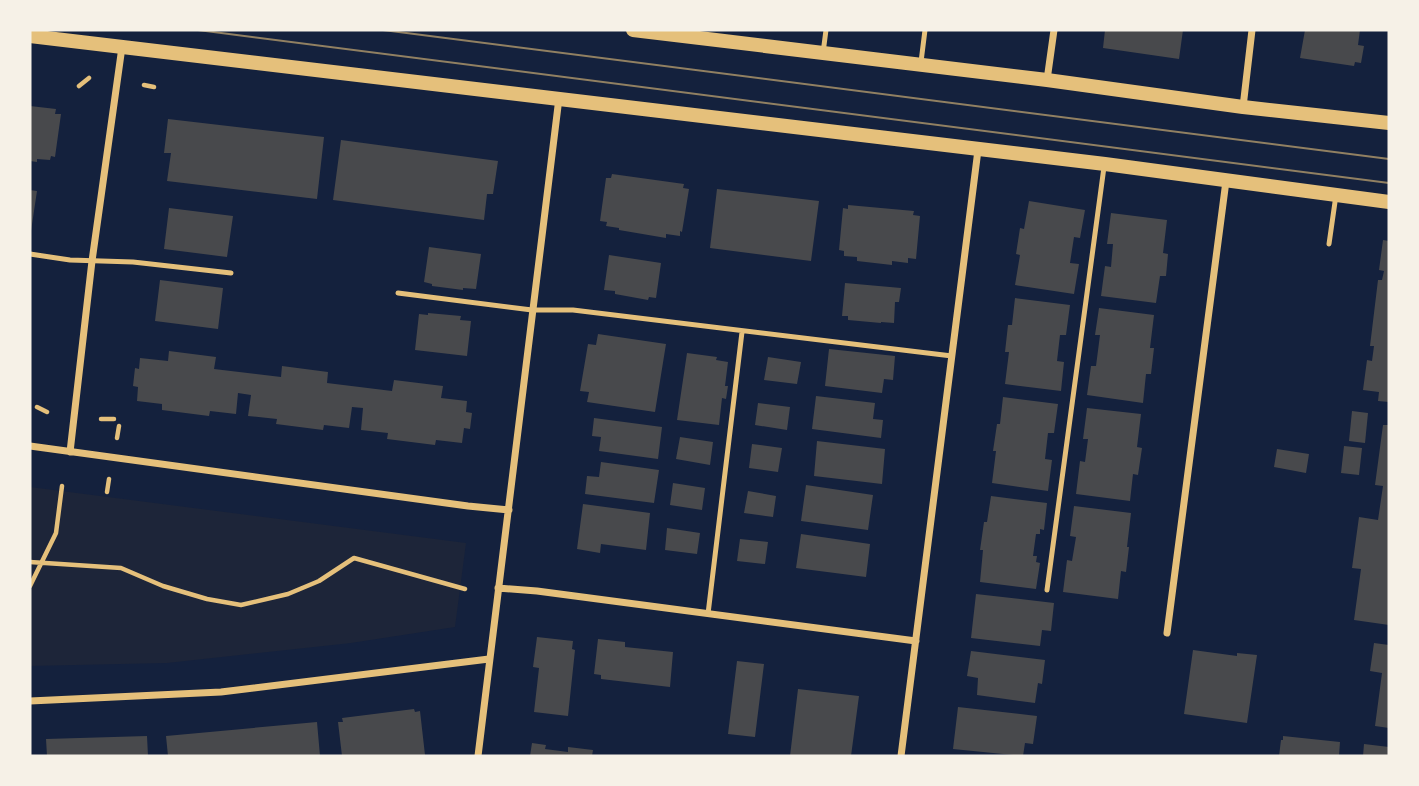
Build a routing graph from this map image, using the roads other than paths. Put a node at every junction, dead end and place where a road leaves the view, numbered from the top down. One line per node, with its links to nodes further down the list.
1 (633, 30): 8 (main road)
2 (826, 30): 8 (lane)
3 (925, 30): 9 (lane)
4 (1054, 30): 10 (street)
5 (1252, 30): 12 (street)
6 (30, 36): 7 (main road)
7 (122, 47): 11 (main road); 21 (street)
8 (823, 53): 9 (main road)
9 (920, 65): 10 (main road)
10 (1047, 80): 12 (main road)
11 (559, 98): 14 (main road); 24 (street)
12 (1243, 107): 13 (main road)
13 (1389, 123)
14 (978, 150): 15 (main road); 26 (street)
15 (1105, 164): 16 (main road); 31 (lane)
16 (1226, 181): 17 (main road); 33 (street)
17 (1336, 195): 18 (main road); 19 (lane)
18 (1389, 202)
19 (1329, 244)
20 (30, 254): 21 (lane)
21 (92, 261): 22 (lane); 28 (street)
22 (231, 273)
23 (398, 293): 24 (lane)
24 (532, 310): 25 (lane); 29 (street)
25 (742, 332): 26 (lane); 32 (lane)
26 (952, 356): 34 (street)
27 (30, 446): 28 (street)
28 (70, 452): 29 (street)
29 (509, 510): 30 (street)
30 (498, 587): 32 (street); 35 (street)
31 (1047, 590)
32 (708, 614): 34 (street)
33 (1167, 633)
34 (916, 640): 38 (street)
35 (489, 659): 36 (street); 37 (street)
36 (30, 701)
37 (478, 756)
38 (901, 756)

